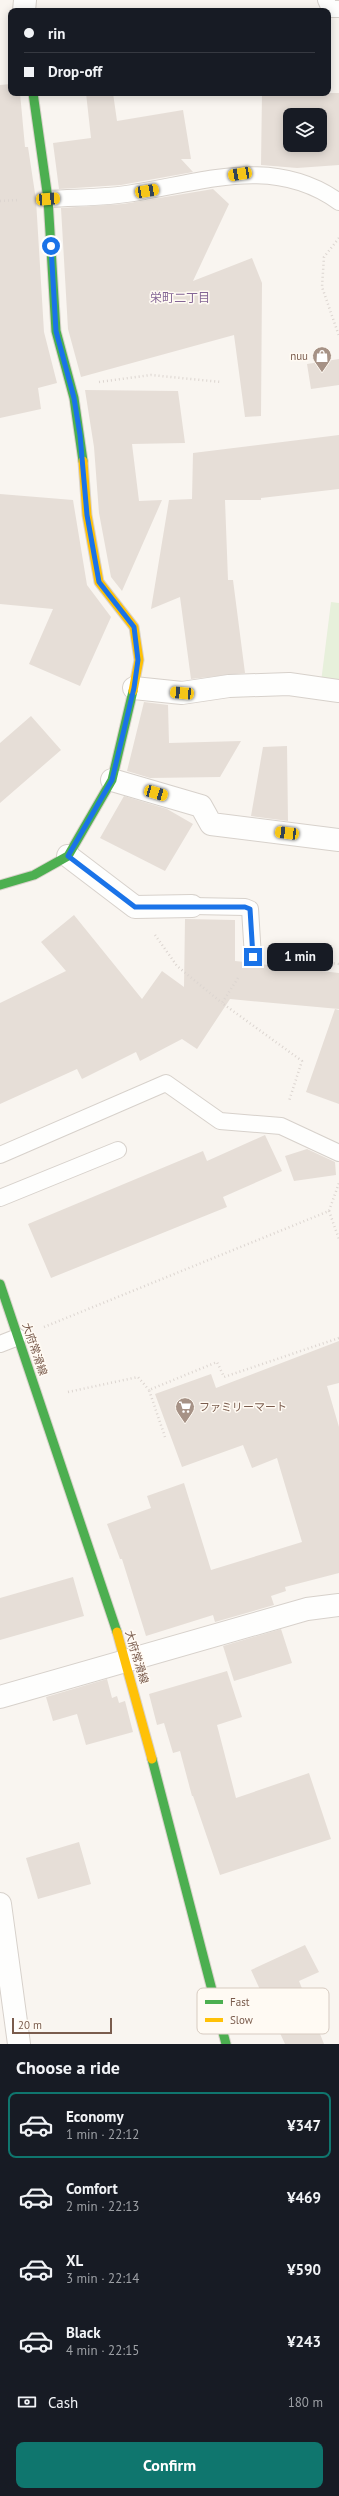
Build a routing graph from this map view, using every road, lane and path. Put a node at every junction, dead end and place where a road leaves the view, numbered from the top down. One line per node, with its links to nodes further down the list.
1 (33, 96): 2 (street)
2 (48, 199): 3 (lane); 7 (street)
3 (339, 202)
4 (339, 238): 5 (path)
5 (339, 336)
6 (221, 382): 7 (path)
7 (70, 386): 8 (street)
8 (134, 688): 9 (street); 10 (street)
9 (339, 691)
10 (112, 780): 11 (street); 12 (street)
11 (339, 840)
12 (68, 856): 13 (street); 14 (street)
13 (0, 885)
14 (192, 906): 15 (lane)
15 (253, 957): 16 (path); 18 (path)
16 (339, 964)
17 (177, 966): 18 (path)
18 (222, 1003): 19 (path)
19 (281, 1126): 21 (lane); 22 (lane)
20 (118, 1150): 24 (lane)
21 (339, 1153)
22 (0, 1155)
23 (339, 1183): 25 (path)
24 (0, 1198)
25 (329, 1211): 26 (path); 28 (path)
26 (339, 1239)
27 (0, 1284): 28 (street, 大府常滑線)
28 (18, 1337): 30 (lane); 32 (street, 大府常滑線)
29 (339, 1338): 31 (path)
30 (0, 1344)
31 (149, 1390): 32 (path); 33 (path)
32 (39, 1400): 35 (street, 大府常滑線)
33 (165, 1437)
34 (339, 1605): 35 (street)
35 (127, 1660): 36 (street); 38 (street, 大府常滑線)
36 (0, 1696)
37 (0, 1904): 40 (street)
38 (212, 1988)
39 (223, 2034): 41 (street, 大府常滑線)
40 (19, 2044)
41 (226, 2044)

